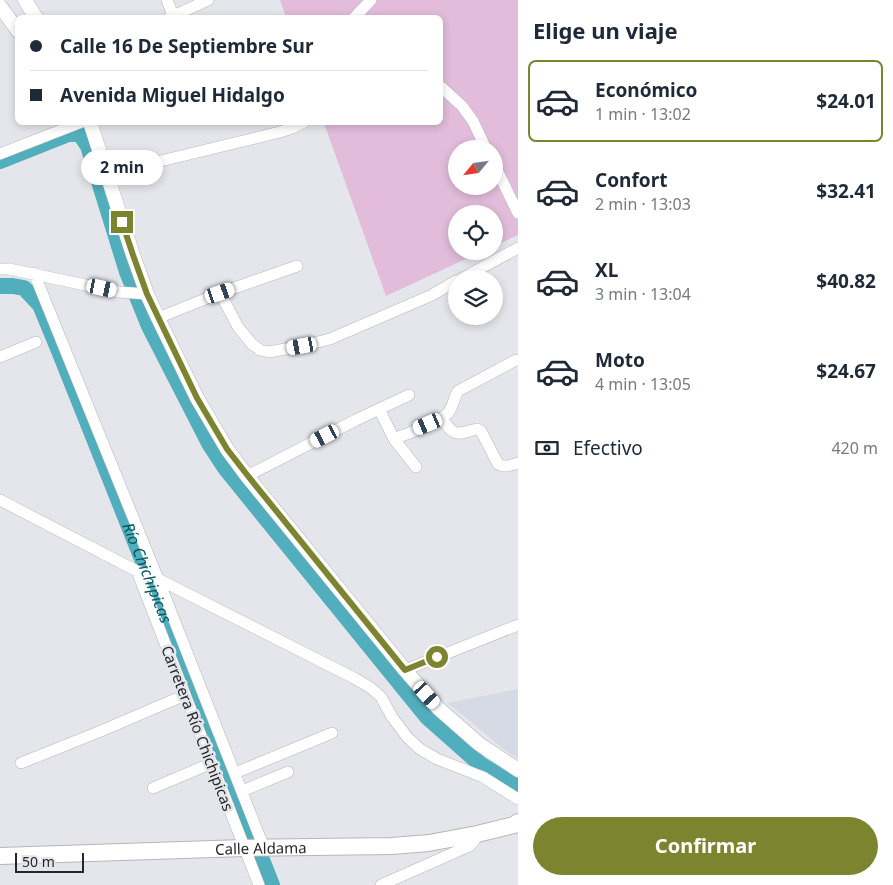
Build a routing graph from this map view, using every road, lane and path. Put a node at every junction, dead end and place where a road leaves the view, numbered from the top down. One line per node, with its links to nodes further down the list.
1 (25, 0): 6 (street)
2 (167, 0): 7 (street)
3 (208, 0): 8 (street)
4 (372, 0): 9 (street)
5 (0, 6): 10 (street)
6 (34, 15)
7 (171, 15)
8 (176, 15)
9 (359, 15)
10 (15, 28)
11 (443, 89): 15 (street)
12 (74, 125): 16 (street)
13 (91, 125): 17 (street)
14 (298, 125): 17 (street)
15 (482, 140)
16 (0, 154)
17 (107, 174): 26 (street)
18 (503, 182): 19 (street)
19 (518, 213)
20 (518, 248): 23 (street)
21 (297, 266): 27 (street)
22 (0, 269): 24 (street)
23 (478, 270)
24 (34, 274): 26 (street); 41 (street)
25 (448, 285): 27 (street)
26 (140, 293): 28 (street)
27 (220, 293): 28 (street)
28 (158, 318): 38 (street)
29 (36, 342): 30 (street)
30 (0, 357)
31 (516, 360): 34 (street)
32 (409, 395): 33 (street)
33 (379, 409): 35 (street); 38 (street)
34 (441, 418): 35 (street); 36 (street)
35 (394, 439): 37 (street)
36 (518, 463)
37 (416, 467)
38 (248, 476): 43 (street)
39 (0, 500): 40 (street)
40 (140, 572): 41 (street); 44 (street, Carretera Río Chichipicas)
41 (157, 578): 50 (street); 53 (street)
42 (518, 625): 43 (street)
43 (405, 670): 48 (street)
44 (185, 695): 46 (street); 47 (street, Carretera Río Chichipicas)
45 (332, 734): 50 (street)
46 (21, 763)
47 (212, 763): 51 (street); 58 (street, Carretera Río Chichipicas)
48 (518, 770)
49 (288, 772): 52 (street)
50 (235, 773): 52 (street)
51 (153, 788)
52 (242, 791): 57 (street)
53 (518, 799)
54 (518, 817): 57 (main road, Calle Aldama)
55 (518, 822): 56 (main road, Calle Aldama)
56 (477, 834): 57 (main road, Calle Aldama); 62 (street)
57 (262, 843): 58 (main road, Calle Aldama)
58 (243, 844): 59 (main road, Calle Aldama); 60 (main road, Calle Aldama); 61 (street, Carretera Río Chichipicas)
59 (0, 847)
60 (0, 856)
61 (259, 885)
62 (381, 885)

